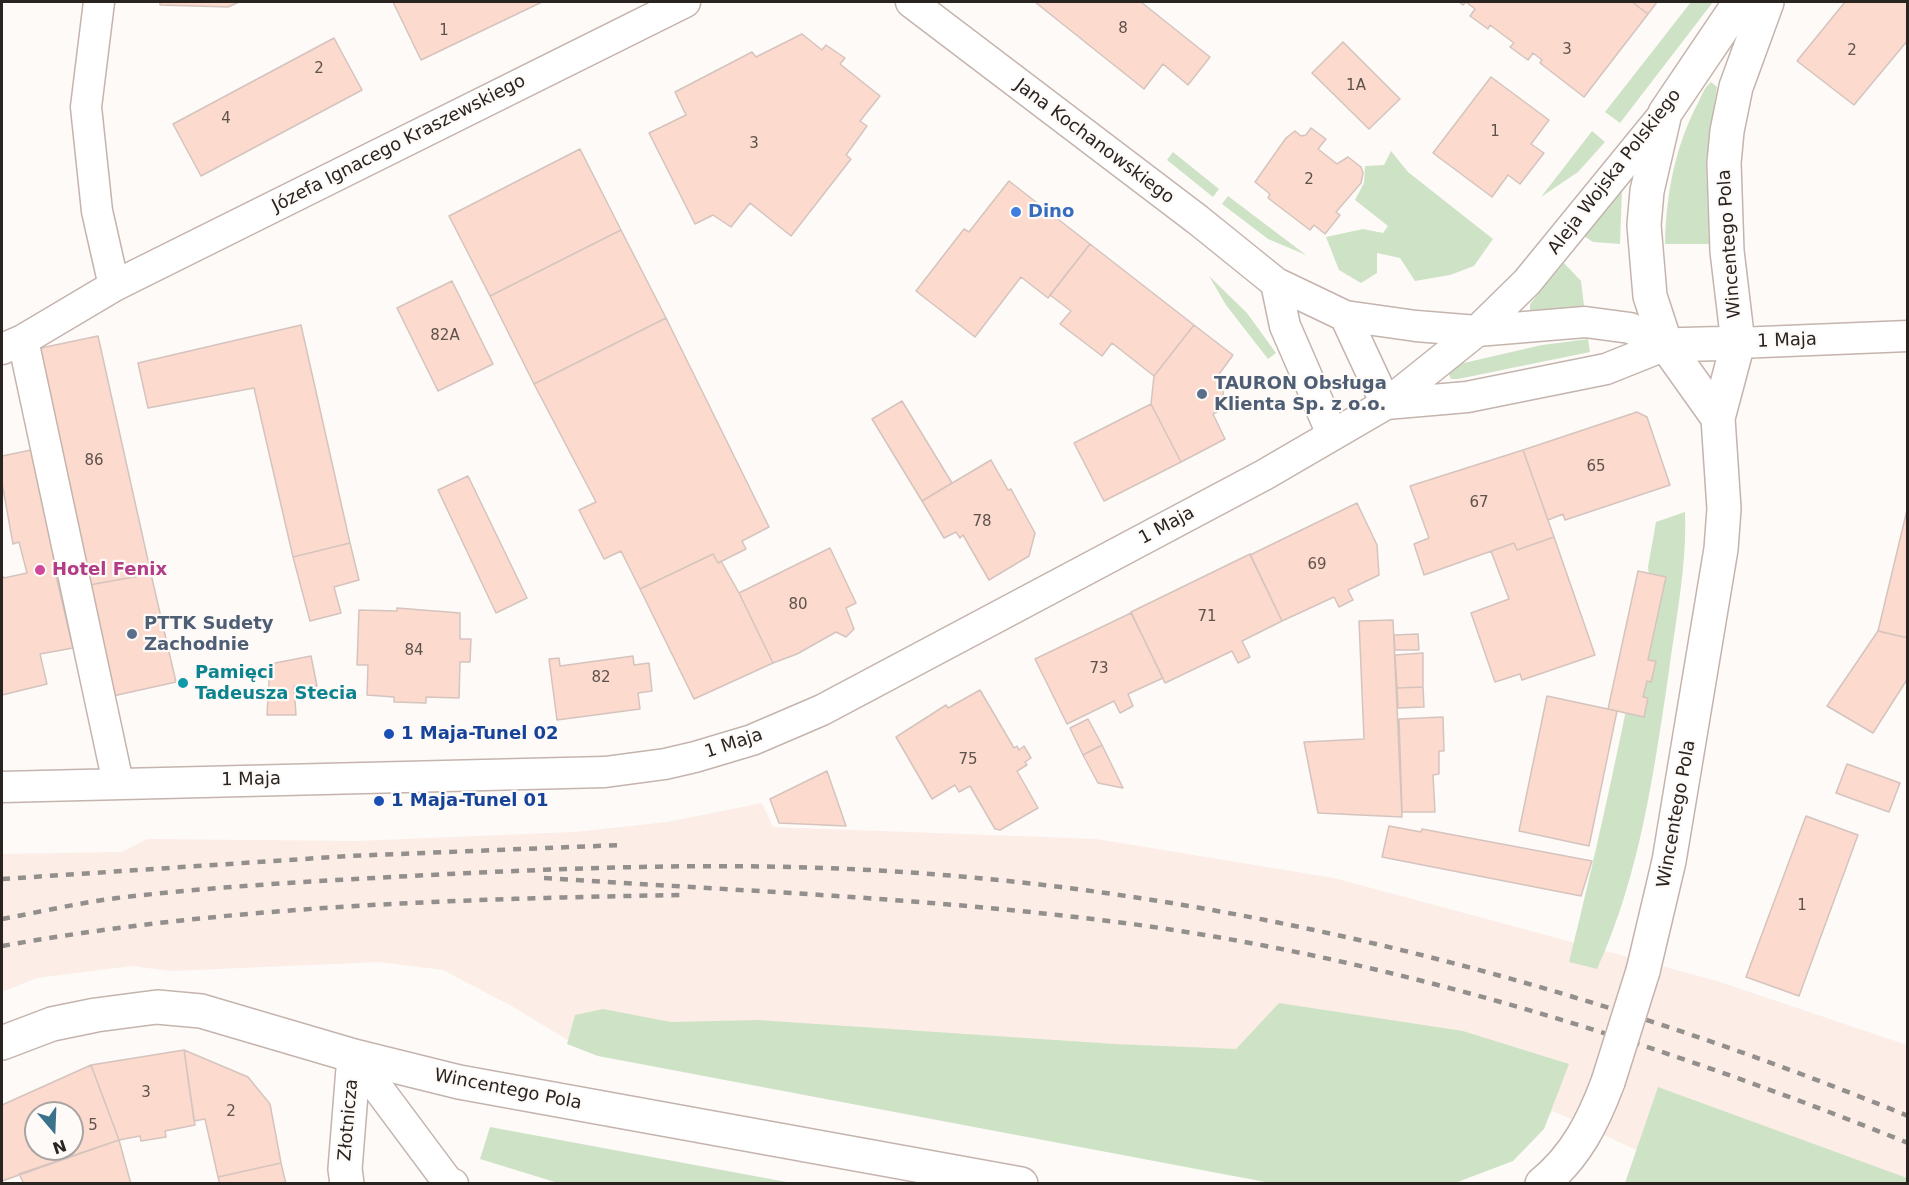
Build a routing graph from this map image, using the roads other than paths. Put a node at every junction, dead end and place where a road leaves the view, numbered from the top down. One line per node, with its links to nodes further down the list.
1 (99, 2): 8 (street)
2 (685, 2): 8 (street, Józefa Ignacego Kraszewskiego)
3 (911, 2): 7 (street, Jana Kochanowskiego)
4 (1740, 2): 6 (street, Aleja Wojska Polskiego)
5 (1767, 2): 12 (street, Wincentego Pola)
6 (1665, 113): 10 (street, Aleja Wojska Polskiego); 14 (street)
7 (1276, 283): 9 (street, Jana Kochanowskiego); 17 (street)
8 (114, 286): 13 (street, Józefa Ignacego Kraszewskiego)
9 (1346, 316): 10 (street, Jana Kochanowskiego); 15 (street)
10 (1477, 331): 14 (street, 1 Maja); 15 (street, 1 Maja)
11 (1908, 336): 12 (street, 1 Maja)
12 (1738, 343): 14 (street, 1 Maja); 16 (street, Wincentego Pola)
13 (12, 344): 18 (street)
14 (1666, 345): 15 (street, 1 Maja); 16 (street)
15 (1386, 404): 17 (street, 1 Maja)
16 (1718, 418): 25 (street, Wincentego Pola, bridge)
17 (1332, 434): 18 (street, 1 Maja)
18 (118, 783): 19 (street, 1 Maja)
19 (2, 787)
20 (2, 1043): 21 (street, Wincentego Pola)
21 (354, 1056): 22 (street, Złotnicza); 23 (street); 24 (street, Wincentego Pola)
22 (347, 1184)
23 (453, 1184)
24 (1021, 1184)
25 (1542, 1184)

